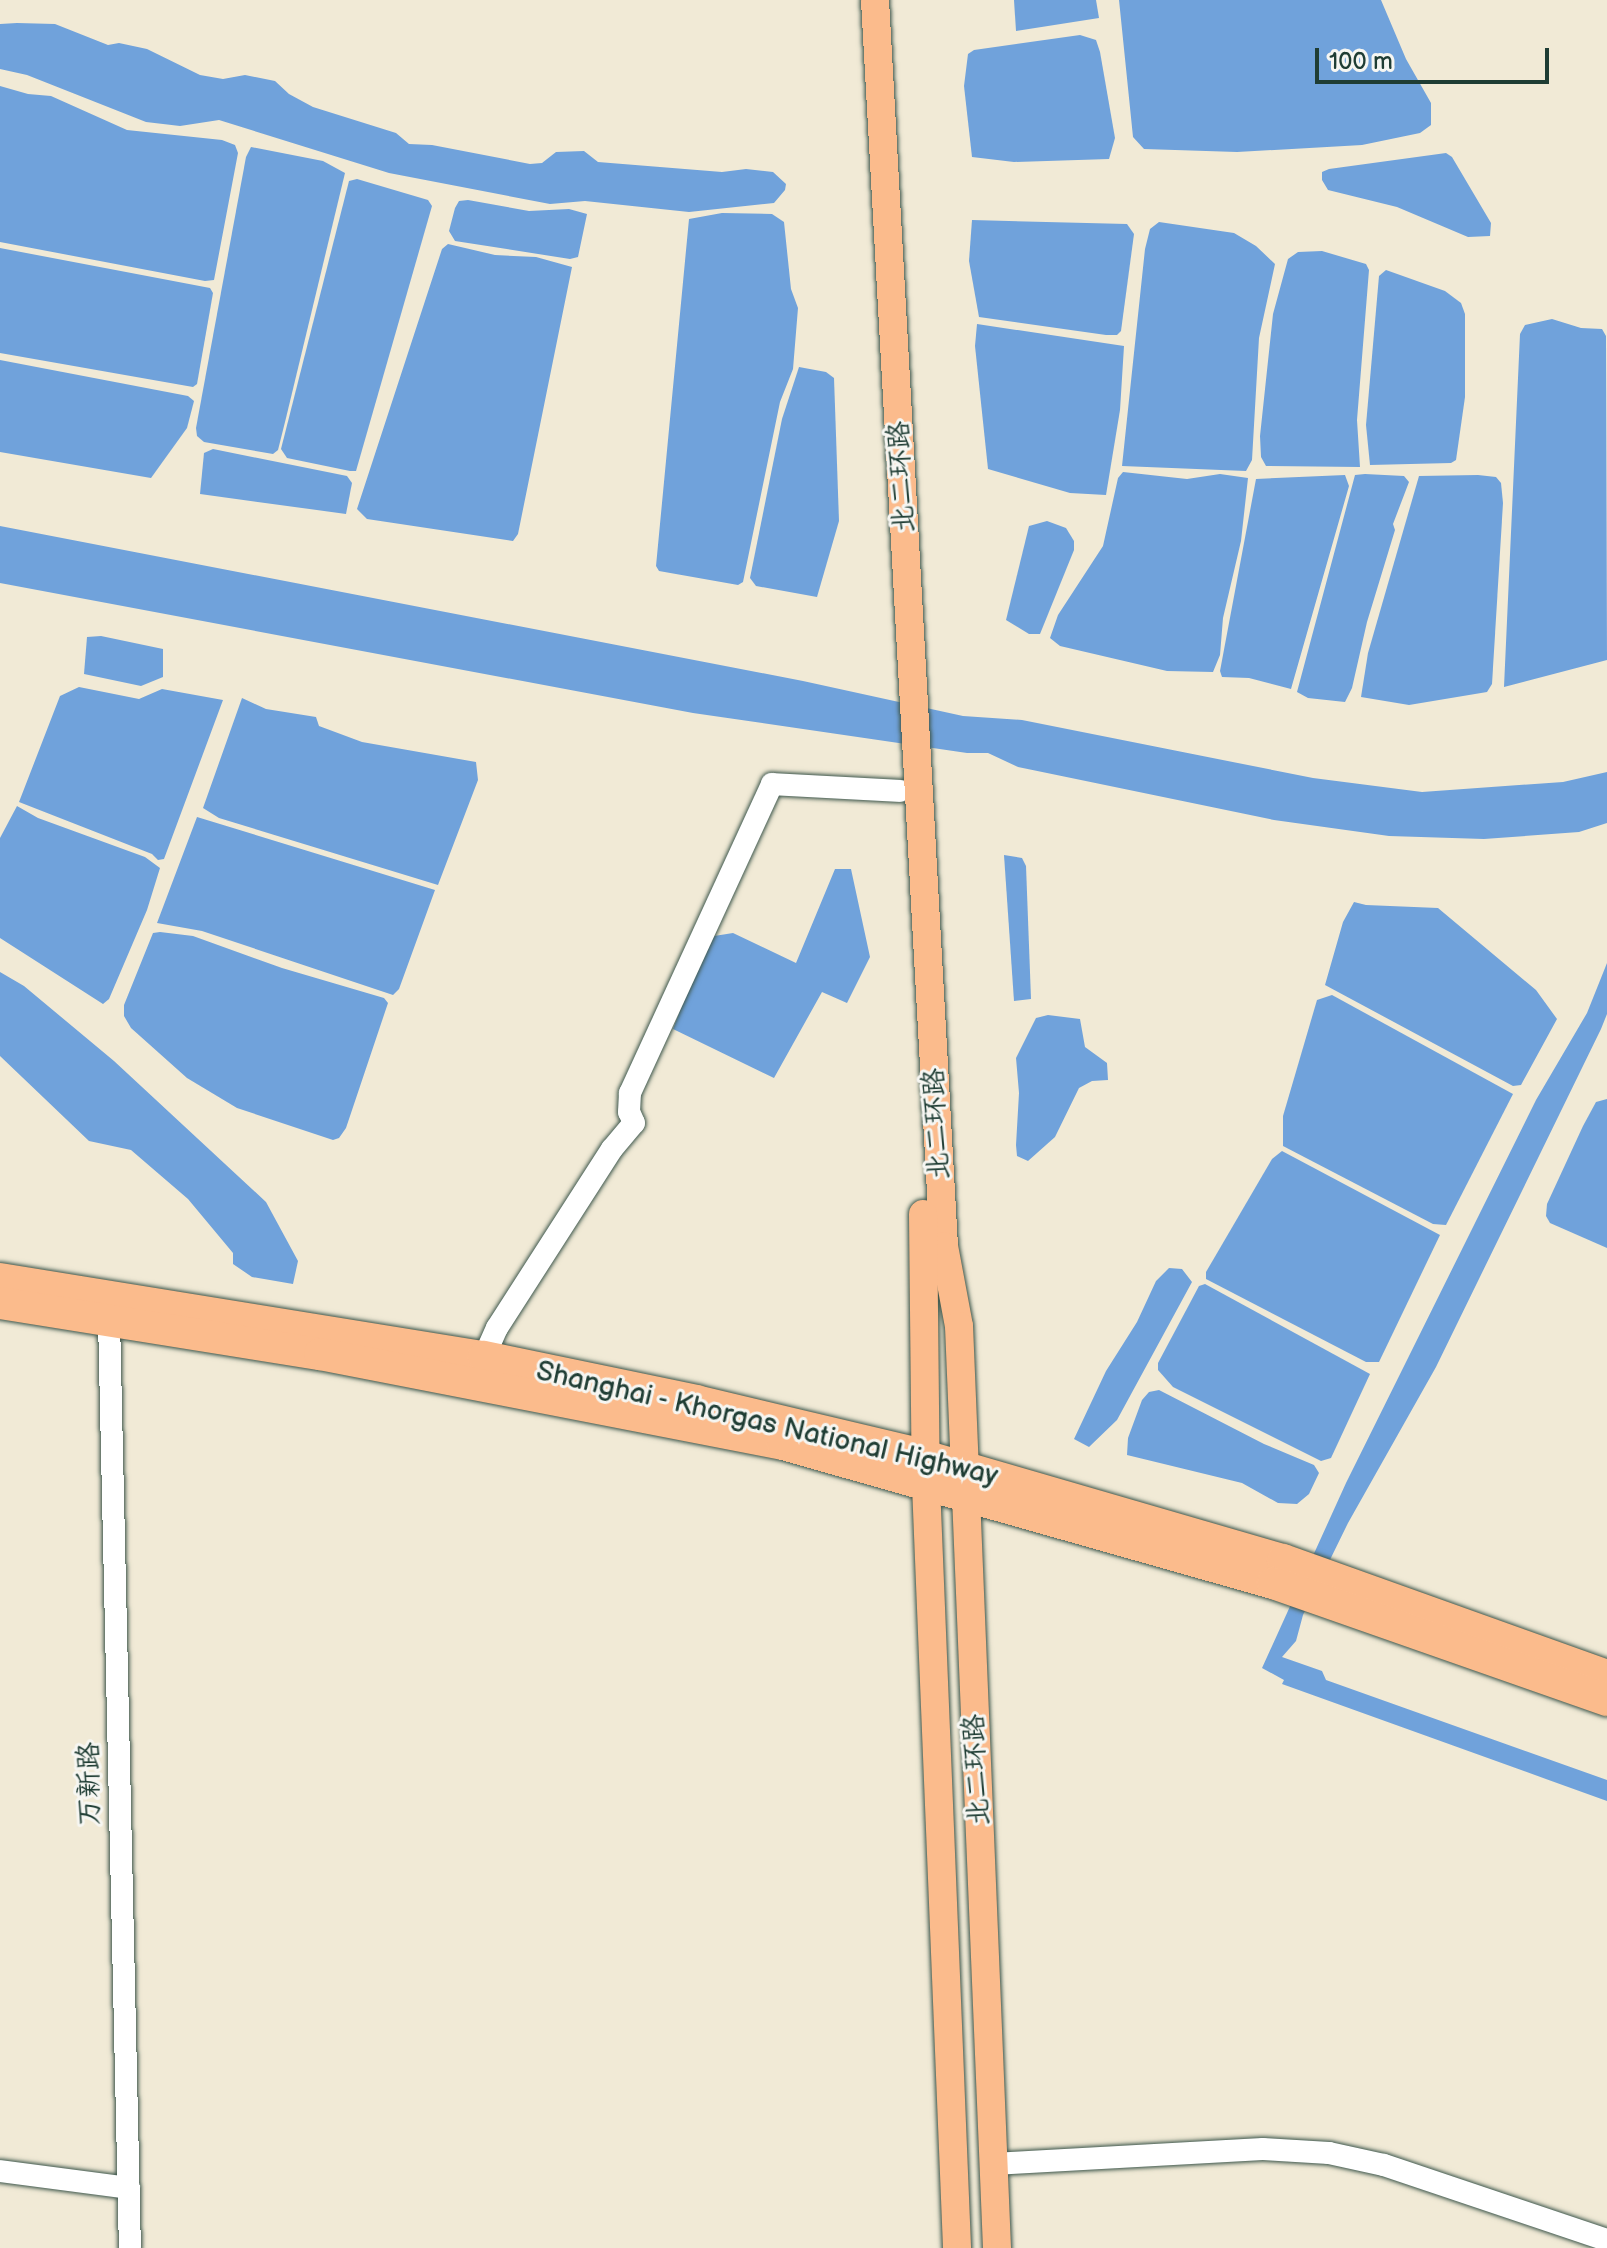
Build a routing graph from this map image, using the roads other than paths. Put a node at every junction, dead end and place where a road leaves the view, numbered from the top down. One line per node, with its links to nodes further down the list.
1 (858, 0): 3 (main road, 北二环路)
2 (875, 0): 3 (main road, 北二环路)
3 (903, 671): 4 (main road, 北二环路)
4 (906, 783): 8 (street); 9 (main road, 北二环路); 10 (main road, 北二环路)
5 (0, 1279): 8 (highway, Shanghai - Khorgas National Highway)
6 (0, 1303): 7 (highway, Shanghai - Khorgas National Highway)
7 (109, 1319): 9 (highway, Shanghai - Khorgas National Highway); 16 (street, 万新路)
8 (484, 1357): 9 (highway, Shanghai - Khorgas National Highway)
9 (925, 1470): 10 (highway, Shanghai - Khorgas National Highway); 14 (main road, 北二环路)
10 (964, 1481): 11 (highway, Shanghai - Khorgas National Highway); 12 (highway, Shanghai - Khorgas National Highway); 13 (main road, 北二环路)
11 (1607, 1676)
12 (1607, 1700)
13 (993, 2164): 14 (main road); 17 (street); 20 (main road, 北二环路)
14 (954, 2167): 19 (main road, 北二环路)
15 (0, 2171): 16 (street)
16 (129, 2188): 18 (street, 万新路)
17 (1607, 2240)
18 (130, 2248)
19 (957, 2248)
20 (997, 2248)

